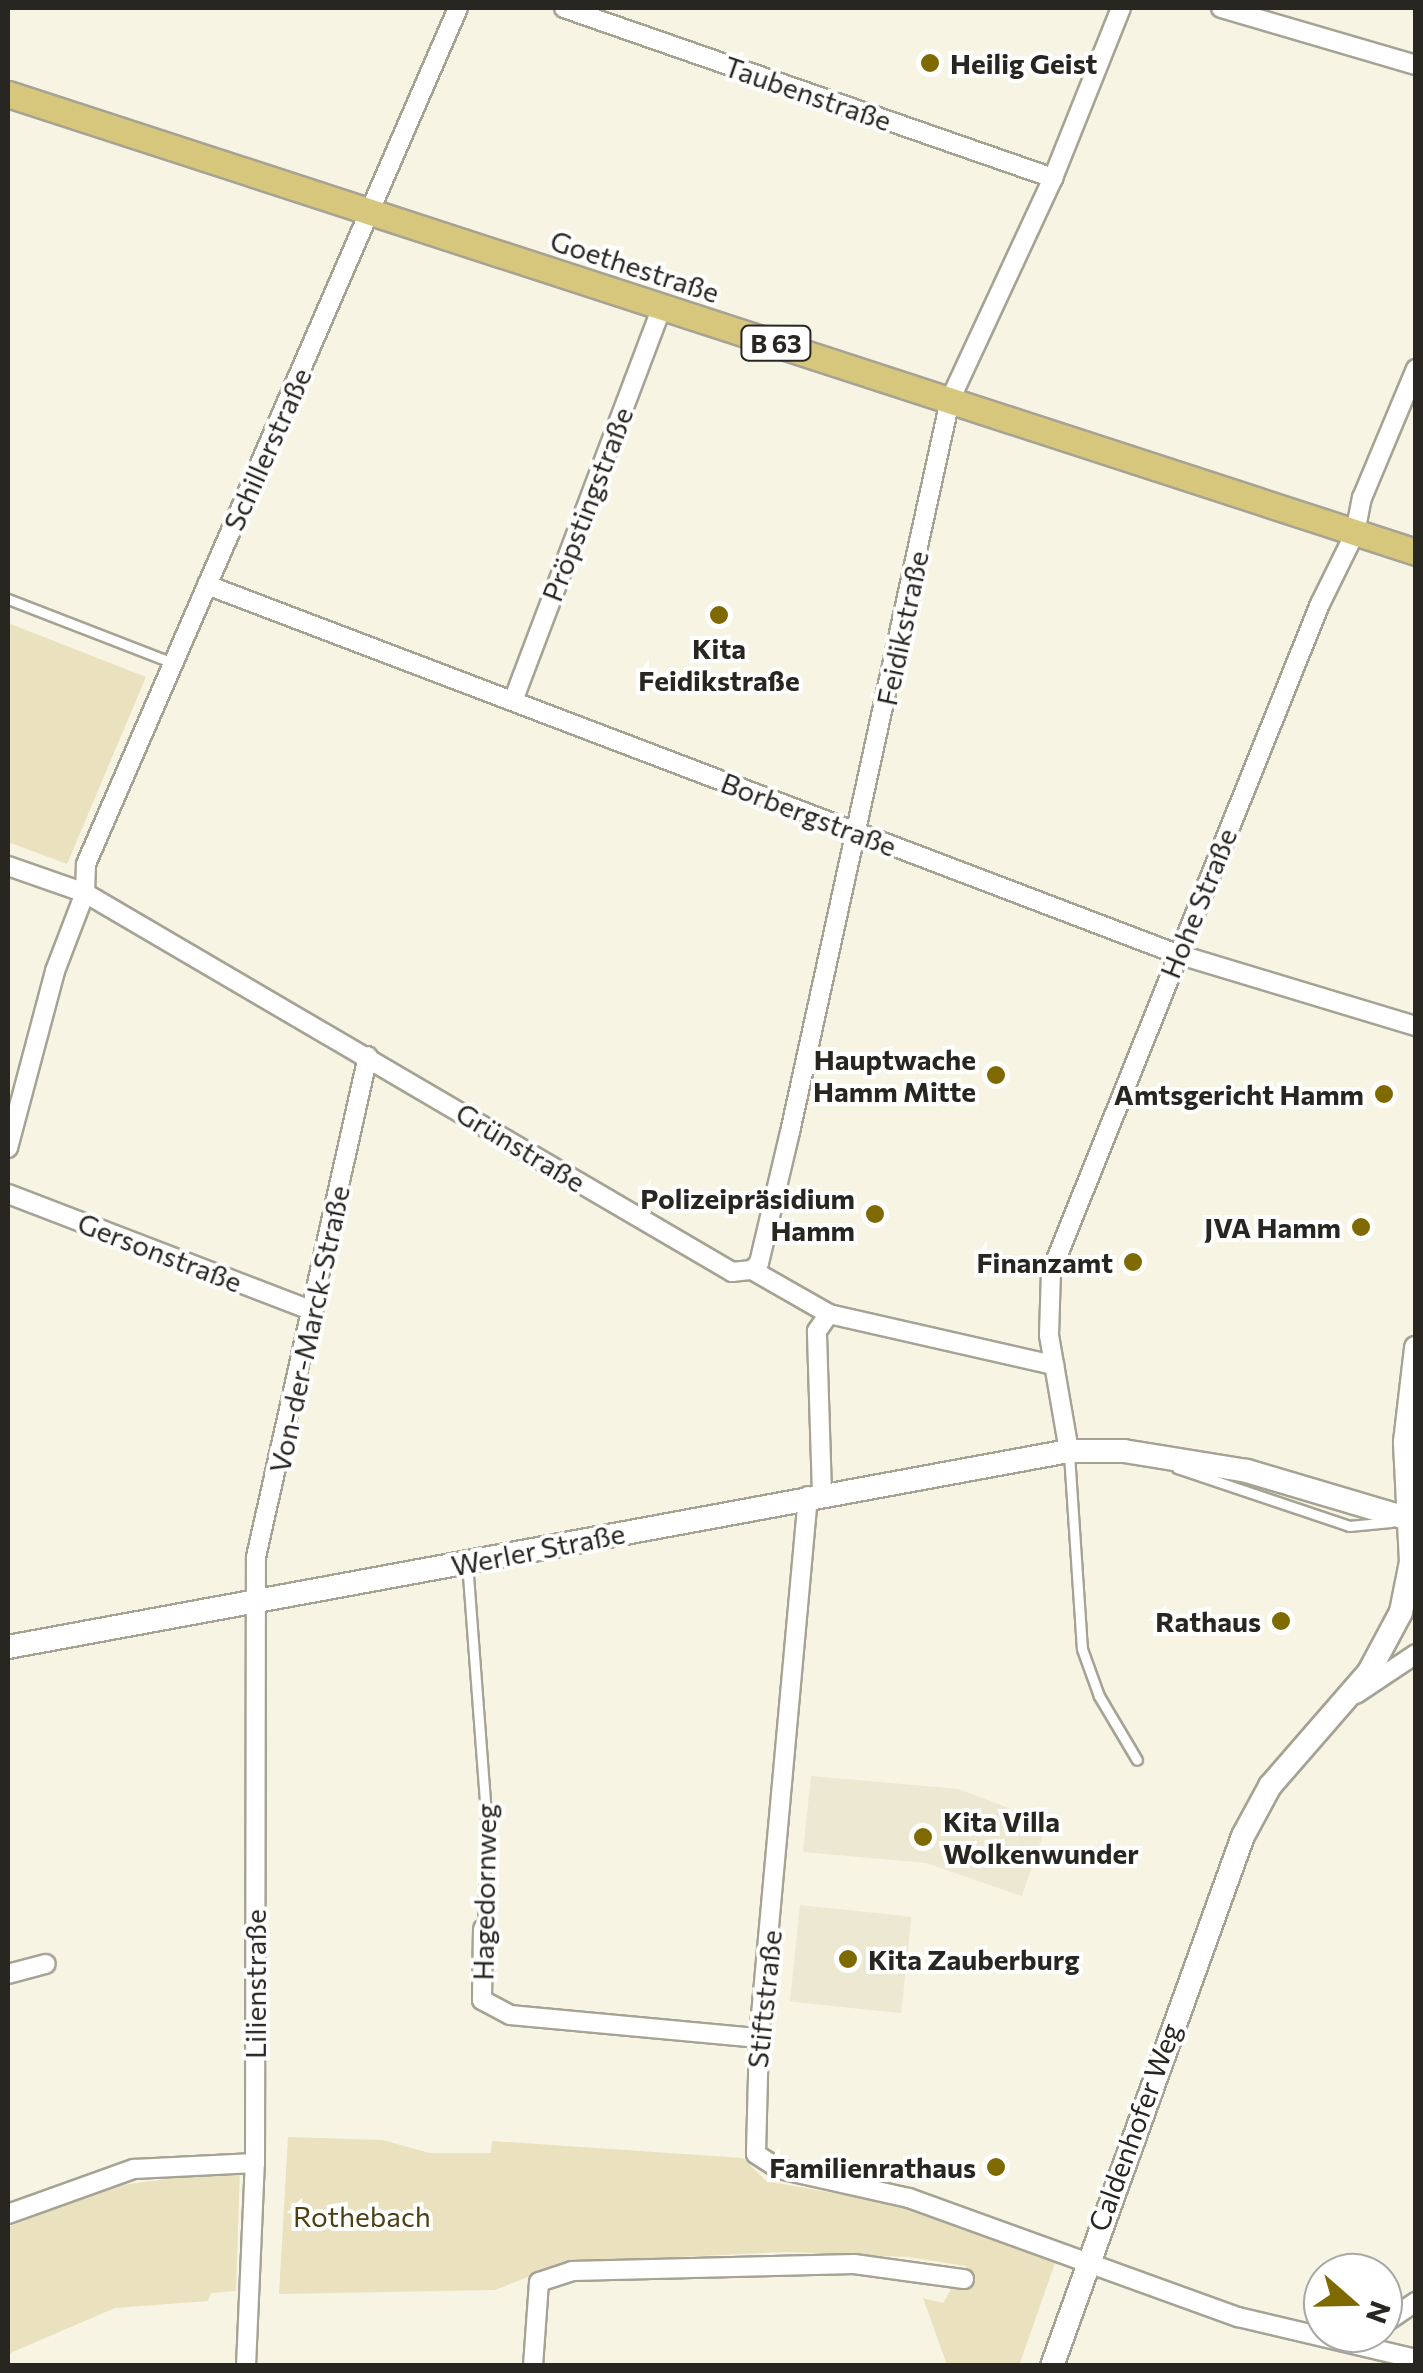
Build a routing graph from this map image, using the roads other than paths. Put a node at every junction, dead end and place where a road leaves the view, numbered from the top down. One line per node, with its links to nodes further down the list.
1 (458, 8): 8 (street, Schillerstraße)
2 (564, 8): 7 (street, Taubenstraße)
3 (1121, 8): 7 (street, Feidikstraße)
4 (1221, 8): 5 (street)
5 (1416, 65)
6 (8, 94): 8 (main road, Goethestraße / B 63)
7 (1053, 178): 11 (street, Feidikstraße)
8 (370, 212): 9 (main road, Goethestraße / B 63); 14 (street, Schillerstraße)
9 (662, 306): 11 (main road, Goethestraße / B 63); 17 (street, Pröpstingstraße)
10 (1416, 369): 12 (street, Hohe Straße)
11 (950, 400): 12 (main road, Goethestraße / B 63); 18 (street, Feidikstraße)
12 (1355, 533): 13 (main road, Goethestraße / B 63); 21 (street, Hohe Straße)
13 (1416, 552)
14 (207, 586): 16 (street, Schillerstraße); 17 (street, Borbergstraße)
15 (8, 599): 16 (lane)
16 (173, 663): 20 (street, Schillerstraße)
17 (513, 701): 18 (street, Borbergstraße)
18 (858, 832): 21 (street, Borbergstraße); 26 (street, Feidikstraße)
19 (8, 866): 20 (street, Grünstraße)
20 (85, 893): 23 (street, Grünstraße); 24 (street, Schillerstraße)
21 (1176, 954): 22 (street, Borbergstraße); 30 (street, Hohe Straße)
22 (1416, 1026)
23 (368, 1056): 26 (street, Grünstraße); 27 (street, Von-der-Marck-Straße)
24 (8, 1148)
25 (8, 1194): 27 (street, Gersonstraße)
26 (752, 1270): 28 (street, Grünstraße)
27 (312, 1312): 35 (street, Von-der-Marck-Straße)
28 (828, 1314): 30 (street, Grünstraße); 32 (street)
29 (1416, 1348): 33 (main road, Caldenhofer Weg)
30 (1054, 1365): 31 (street, Hohe Straße)
31 (1069, 1451): 32 (main road, Werler Straße); 33 (main road, Werler Straße); 39 (lane)
32 (815, 1495): 34 (main road, Werler Straße); 43 (street, Stiftstraße)
33 (1413, 1520): 38 (main road, Caldenhofer Weg)
34 (468, 1562): 35 (main road, Werler Straße); 40 (lane, Hagedornweg)
35 (252, 1602): 36 (main road, Werler Straße); 44 (street, Lilienstraße)
36 (8, 1647)
37 (1416, 1654): 38 (street)
38 (1342, 1702): 46 (main road, Caldenhofer Weg)
39 (1138, 1760)
40 (483, 1929): 43 (street, Hagedornweg)
41 (46, 1964): 42 (street)
42 (8, 1974)
43 (759, 2038): 46 (street, Stiftstraße)
44 (255, 2163): 45 (street); 49 (street, Lilienstraße)
45 (8, 2214)
46 (1085, 2266): 48 (street); 51 (main road, Caldenhofer Weg)
47 (964, 2279): 50 (street)
48 (1303, 2329)
49 (246, 2366)
50 (532, 2366)
51 (1052, 2366)

